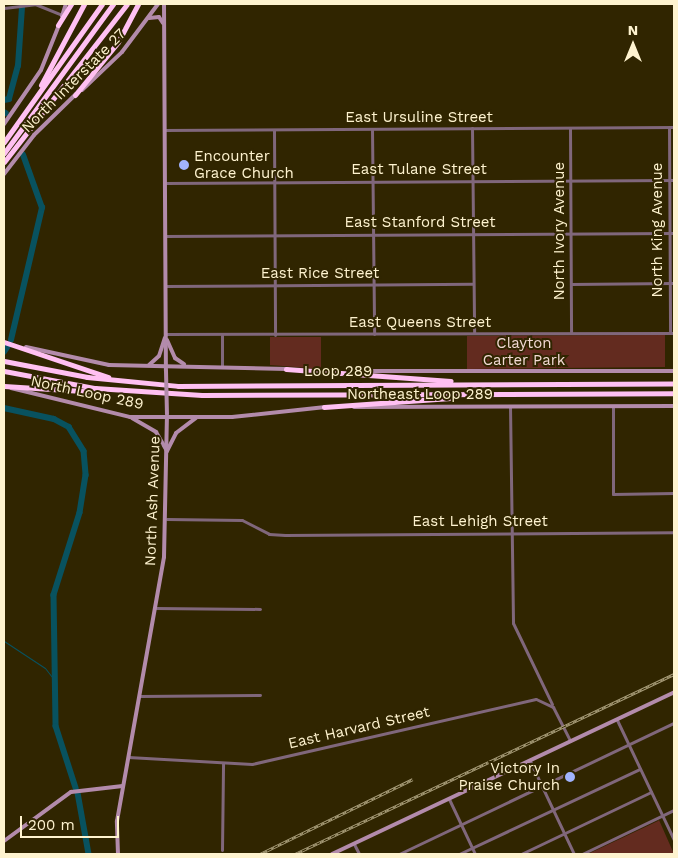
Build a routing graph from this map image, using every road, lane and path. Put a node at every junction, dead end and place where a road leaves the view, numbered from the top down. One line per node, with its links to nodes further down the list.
1 (34, 4): 11 (street); 12 (street)
2 (66, 4): 12 (main road, North Interstate 27)
3 (71, 4): 14 (highway)
4 (84, 4): 18 (highway)
5 (102, 4): 18 (highway)
6 (113, 4): 27 (highway)
7 (127, 4): 28 (highway)
8 (138, 4): 16 (highway)
9 (158, 4): 13 (main road, North Interstate 27)
10 (164, 4): 15 (main road, North Ash Avenue)
11 (4, 8)
12 (62, 15): 14 (main road, North Interstate 27)
13 (149, 18): 15 (main road); 16 (main road, North Interstate 27)
14 (58, 25): 17 (main road, North Interstate 27)
15 (164, 25): 24 (main road, North Ash Avenue)
16 (75, 95): 29 (main road, North Interstate 27)
17 (4, 124)
18 (17, 124): 26 (highway)
19 (669, 127): 20 (street, East Ursuline Street); 22 (street, East Ursuline Street); 30 (street, North King Avenue)
20 (674, 127)
21 (472, 128): 22 (street, East Ursuline Street); 23 (street, East Ursuline Street); 32 (street)
22 (570, 128): 33 (street, North Ivory Avenue)
23 (372, 129): 25 (street, East Ursuline Street); 35 (street)
24 (164, 130): 25 (street, East Ursuline Street); 36 (main road, North Ash Avenue)
25 (274, 130): 34 (street)
26 (4, 142)
27 (4, 153)
28 (4, 162)
29 (4, 174)
30 (670, 180): 31 (street, East Tulane Street); 33 (street, East Tulane Street); 37 (street, North King Avenue)
31 (674, 180)
32 (472, 181): 33 (street, East Tulane Street); 35 (street, East Tulane Street); 38 (street)
33 (571, 181): 39 (street, North Ivory Avenue)
34 (274, 182): 35 (street, East Tulane Street); 36 (street, East Tulane Street); 42 (street)
35 (373, 182): 40 (street)
36 (165, 183): 41 (main road, North Ash Avenue)
37 (672, 233): 39 (street, East Stanford Street); 43 (street, North King Avenue)
38 (473, 234): 39 (street, East Stanford Street); 40 (street, East Stanford Street); 44 (street)
39 (571, 234): 45 (street, North Ivory Avenue)
40 (373, 235): 42 (street, East Stanford Street); 47 (street)
41 (165, 236): 42 (street, East Stanford Street); 48 (main road, North Ash Avenue)
42 (275, 236): 46 (street)
43 (672, 283): 45 (street); 50 (street, North King Avenue)
44 (473, 284): 47 (street, East Rice Street); 52 (street)
45 (571, 284): 49 (street, North Ivory Avenue)
46 (275, 285): 47 (street, East Rice Street); 48 (street, East Rice Street); 55 (street)
47 (374, 285): 51 (street)
48 (166, 286): 53 (main road, North Ash Avenue)
49 (571, 333): 50 (street, East Queens Street); 52 (street, East Queens Street)
50 (672, 333)
51 (374, 334): 52 (street, East Queens Street); 55 (street, East Queens Street)
52 (474, 334)
53 (166, 335): 54 (street, East Queens Street); 58 (main road); 59 (main road, North Ash Avenue); 60 (main road)
54 (222, 335): 55 (street, East Queens Street); 61 (street)
55 (275, 335)
56 (4, 342): 58 (main road, North Loop 289); 66 (highway)
57 (4, 361): 66 (highway, Loop 289)
58 (148, 365): 59 (main road, North Loop 289)
59 (166, 365): 60 (main road, Northeast Loop 289); 76 (main road, North Ash Avenue, bridge)
60 (186, 365): 61 (main road, Northeast Loop 289)
61 (222, 367): 62 (main road, Northeast Loop 289)
62 (286, 369): 63 (main road, Northeast Loop 289); 67 (highway)
63 (674, 371)
64 (4, 372): 69 (highway, Loop 289)
65 (674, 382): 67 (highway, Loop 289)
66 (148, 384): 67 (highway, Loop 289)
67 (504, 384)
68 (4, 386): 69 (highway); 77 (main road, North Loop 289)
69 (131, 392): 70 (highway, Loop 289)
70 (520, 394): 71 (highway, Loop 289); 75 (highway)
71 (674, 395)
72 (510, 406): 73 (main road, Northeast Loop 289); 75 (main road, Northeast Loop 289); 83 (street)
73 (613, 406): 74 (main road, Northeast Loop 289); 80 (street)
74 (674, 406)
75 (324, 407): 78 (main road, Northeast Loop 289)
76 (167, 416): 77 (main road, North Loop 289); 78 (main road, Northeast Loop 289); 79 (main road, North Ash Avenue)
77 (130, 417): 79 (main road)
78 (197, 417): 79 (main road)
79 (167, 451): 81 (main road, North Ash Avenue)
80 (674, 493)
81 (167, 519): 83 (street, East Lehigh Street); 84 (main road, North Ash Avenue)
82 (674, 532): 83 (street, East Lehigh Street)
83 (511, 533): 89 (street)
84 (156, 608): 85 (street); 88 (main road, North Ash Avenue)
85 (260, 609)
86 (674, 692): 90 (main road)
87 (260, 695): 88 (street)
88 (140, 696): 94 (main road, North Ash Avenue)
89 (553, 707): 92 (street); 96 (street, East Harvard Street)
90 (617, 720): 92 (main road); 93 (street)
91 (674, 723): 93 (street)
92 (570, 742): 95 (main road)
93 (629, 745): 97 (street); 99 (street)
94 (128, 757): 96 (street, East Harvard Street); 98 (main road, North Ash Avenue)
95 (530, 761): 99 (street); 101 (main road)
96 (223, 763): 111 (street)
97 (640, 769): 100 (street); 102 (street)
98 (123, 786): 108 (main road); 112 (main road, North Ash Avenue)
99 (542, 786): 102 (street); 105 (street)
100 (651, 792): 104 (street); 106 (street)
101 (449, 799): 105 (street); 109 (main road)
102 (553, 810): 106 (street); 110 (street)
103 (674, 810): 104 (street)
104 (663, 816): 107 (street); 120 (street)
105 (461, 825): 110 (street); 115 (street)
106 (564, 834): 118 (street); 119 (street)
107 (674, 840)
108 (4, 841)
109 (354, 844): 113 (main road); 114 (street)
110 (472, 848): 116 (street); 117 (street)
111 (222, 850)
112 (118, 854)
113 (332, 854)
114 (359, 854)
115 (399, 854)
116 (459, 854)
117 (475, 854)
118 (521, 854)
119 (574, 854)
120 (582, 854)

